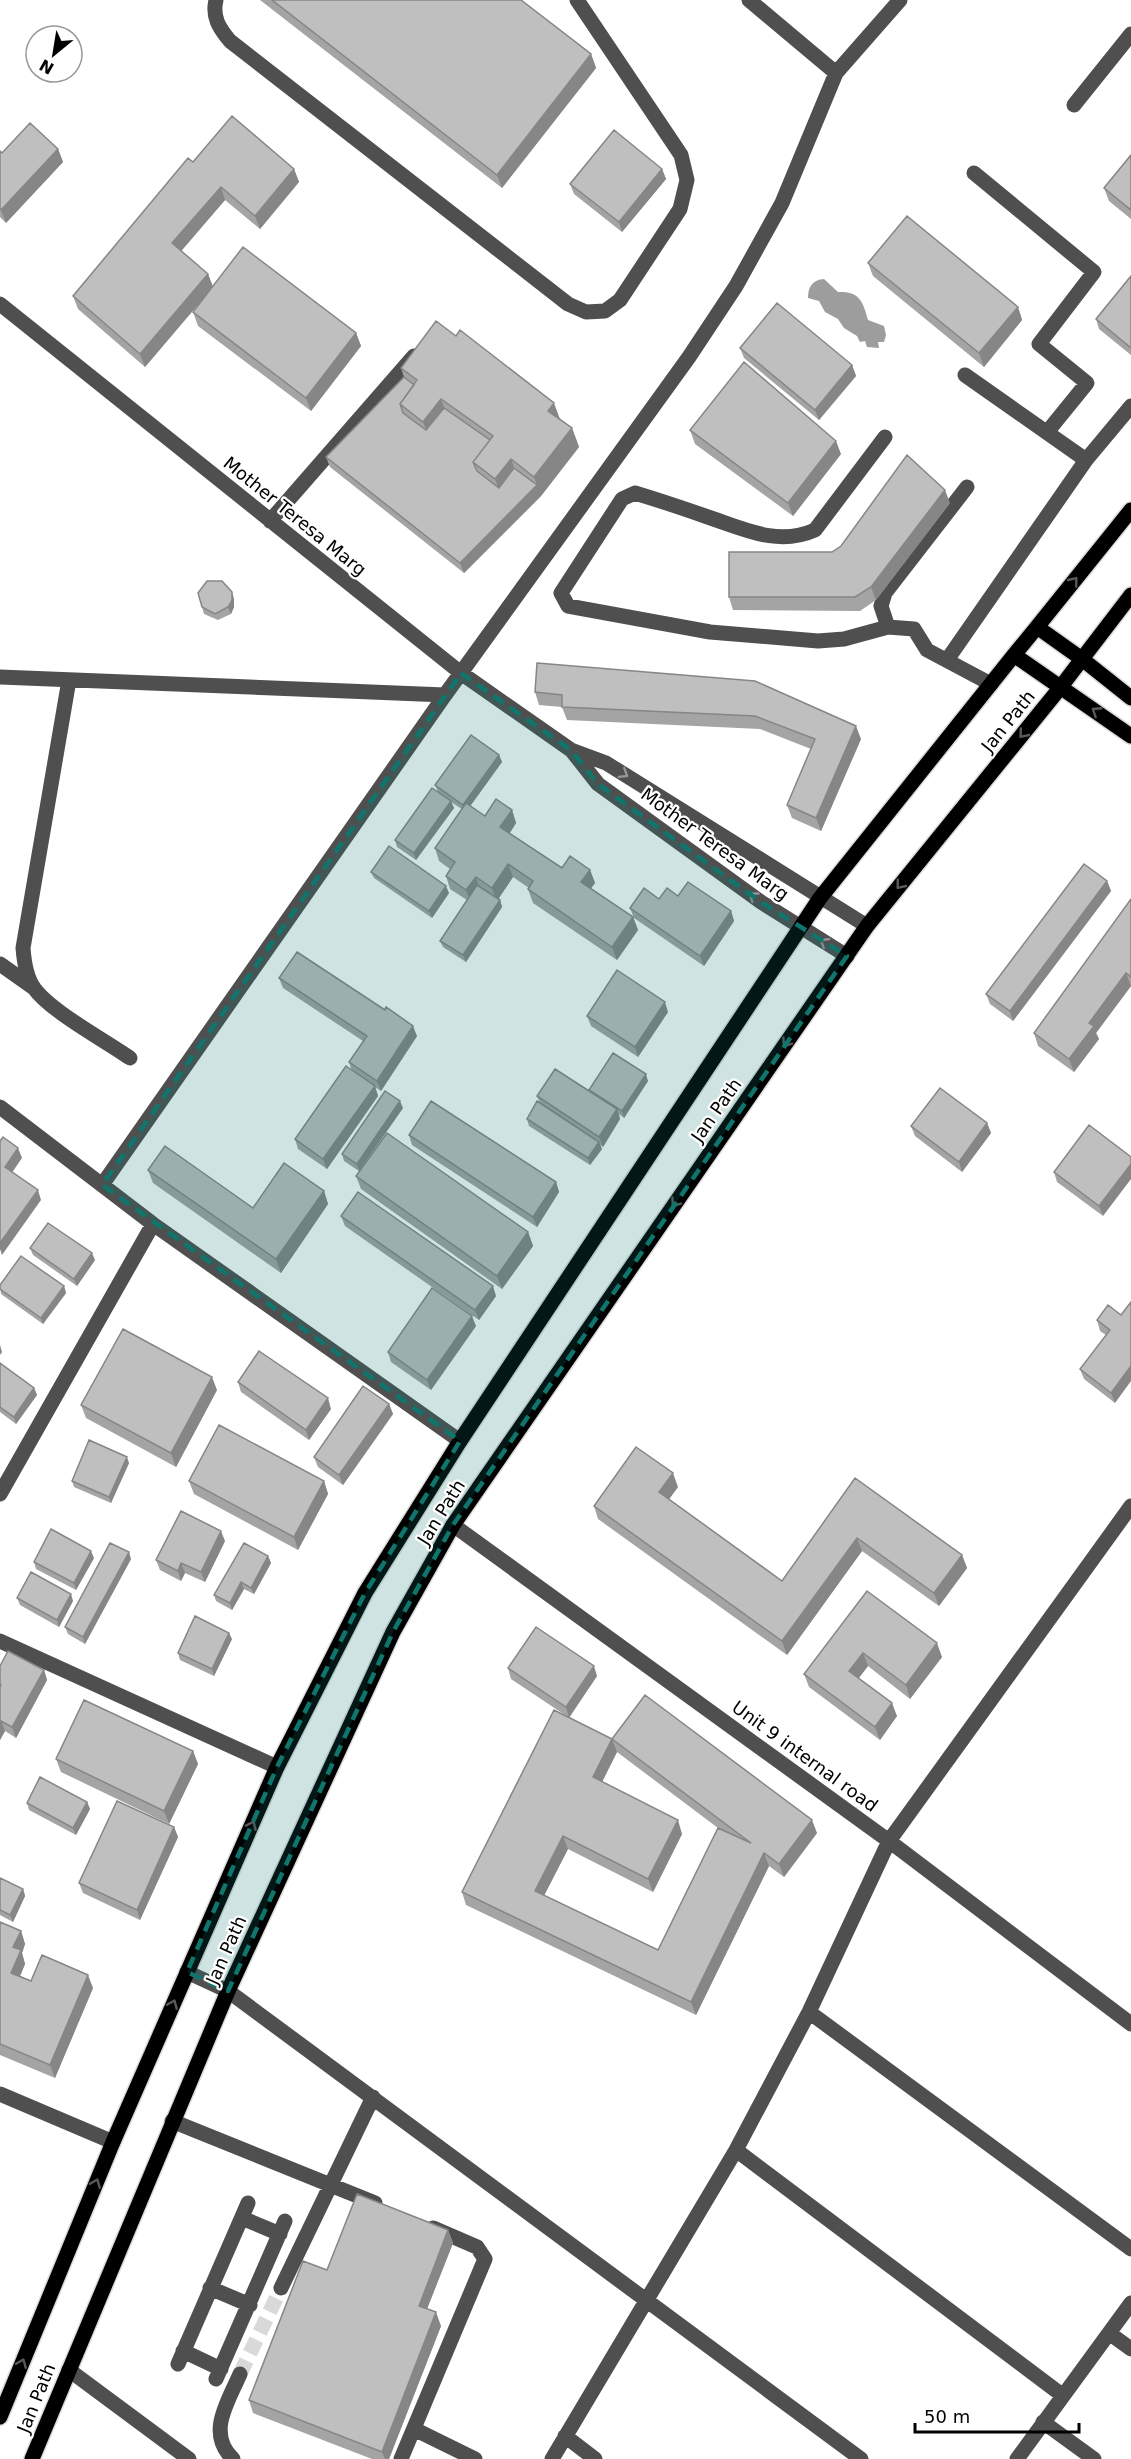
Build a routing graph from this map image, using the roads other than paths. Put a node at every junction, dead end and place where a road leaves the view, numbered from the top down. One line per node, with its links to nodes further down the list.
1 (216, 0): 2 (street)
2 (577, 0)
3 (749, 0): 6 (street)
4 (900, 0): 6 (street)
5 (1131, 34): 7 (street)
6 (836, 73): 25 (street)
7 (1074, 105)
8 (974, 173): 13 (street)
9 (0, 304): 18 (street, Mother Teresa Marg)
10 (420, 349): 18 (street)
11 (965, 375): 13 (street)
12 (1131, 406): 15 (street)
13 (1048, 431): 15 (street)
14 (885, 437): 20 (street)
15 (1086, 460): 24 (street)
16 (967, 487): 20 (street)
17 (1131, 510): 21 (main road, one-way to 17)
18 (270, 521): 25 (street, Mother Teresa Marg)
19 (1131, 595): 23 (main road)
20 (888, 627): 24 (street)
21 (1037, 627): 22 (main road, Jan Path); 23 (main road)
22 (1014, 655): 28 (main road, Jan Path); 29 (main road)
23 (1082, 659): 29 (main road, Jan Path); 31 (main road)
24 (947, 660): 28 (street)
25 (461, 673): 30 (street); 33 (street, Mother Teresa Marg)
26 (0, 676): 27 (street)
27 (69, 680): 30 (street); 39 (street)
28 (991, 684): 34 (main road, Jan Path)
29 (1060, 688): 32 (main road, one-way to 29); 35 (main road, Jan Path, one-way to 35)
30 (445, 695): 42 (street)
31 (1131, 698)
32 (1131, 735)
33 (571, 750): 34 (street, Mother Teresa Marg, one-way to 34); 36 (street, Mother Teresa Marg, one-way to 33)
34 (820, 898): 35 (street, Mother Teresa Marg); 36 (main road, Jan Path)
35 (867, 926): 37 (main road, Jan Path)
36 (802, 928): 37 (street, Mother Teresa Marg, one-way to 36); 44 (main road, Jan Path)
37 (847, 956): 48 (main road, Jan Path, one-way to 48)
38 (0, 964): 39 (street)
39 (34, 988): 40 (street)
40 (130, 1058)
41 (0, 1107): 42 (street)
42 (102, 1185): 43 (street)
43 (153, 1224): 44 (street); 45 (street)
44 (460, 1441): 50 (main road, Jan Path)
45 (5, 1470): 46 (street)
46 (0, 1494)
47 (1131, 1506): 51 (street)
48 (453, 1525): 51 (street, Unit 9 internal road); 53 (main road, Jan Path)
49 (0, 1641): 50 (street)
50 (277, 1767): 52 (main road, Jan Path, one-way to 50)
51 (889, 1841): 54 (street); 55 (street, Unit 9 internal road)
52 (187, 1972): 53 (street); 59 (main road, Jan Path, one-way to 52)
53 (228, 1991): 57 (street); 58 (main road, Jan Path)
54 (809, 2012): 60 (street); 66 (street)
55 (1131, 2024)
56 (0, 2094): 59 (street)
57 (373, 2097): 61 (street); 69 (street)
58 (172, 2121): 61 (street); 74 (main road, Jan Path)
59 (113, 2142): 77 (main road, Jan Path, one-way to 59)
60 (736, 2150): 69 (street); 76 (street)
61 (331, 2186): 63 (street); 68 (street)
62 (248, 2203): 64 (street)
63 (387, 2208)
64 (242, 2218): 67 (street); 71 (street)
65 (427, 2226): 79 (street)
66 (1131, 2249)
67 (210, 2288): 71 (street); 71 (street)
68 (281, 2288)
69 (649, 2300): 80 (street); 88 (street)
70 (1131, 2303): 72 (street)
71 (250, 2305)
72 (1109, 2333): 73 (street); 76 (street)
73 (1131, 2349)
74 (69, 2370): 81 (main road, Jan Path); 82 (street)
75 (240, 2374): 83 (street)
76 (1062, 2395): 78 (street)
77 (0, 2417)
78 (1043, 2422): 89 (street); 90 (street)
79 (414, 2429): 84 (street); 85 (street)
80 (565, 2436): 86 (street); 87 (street)
81 (33, 2459)
82 (189, 2459)
83 (233, 2459)
84 (401, 2459)
85 (475, 2459)
86 (552, 2459)
87 (595, 2459)
88 (861, 2459)
89 (1017, 2459)
90 (1094, 2459)

